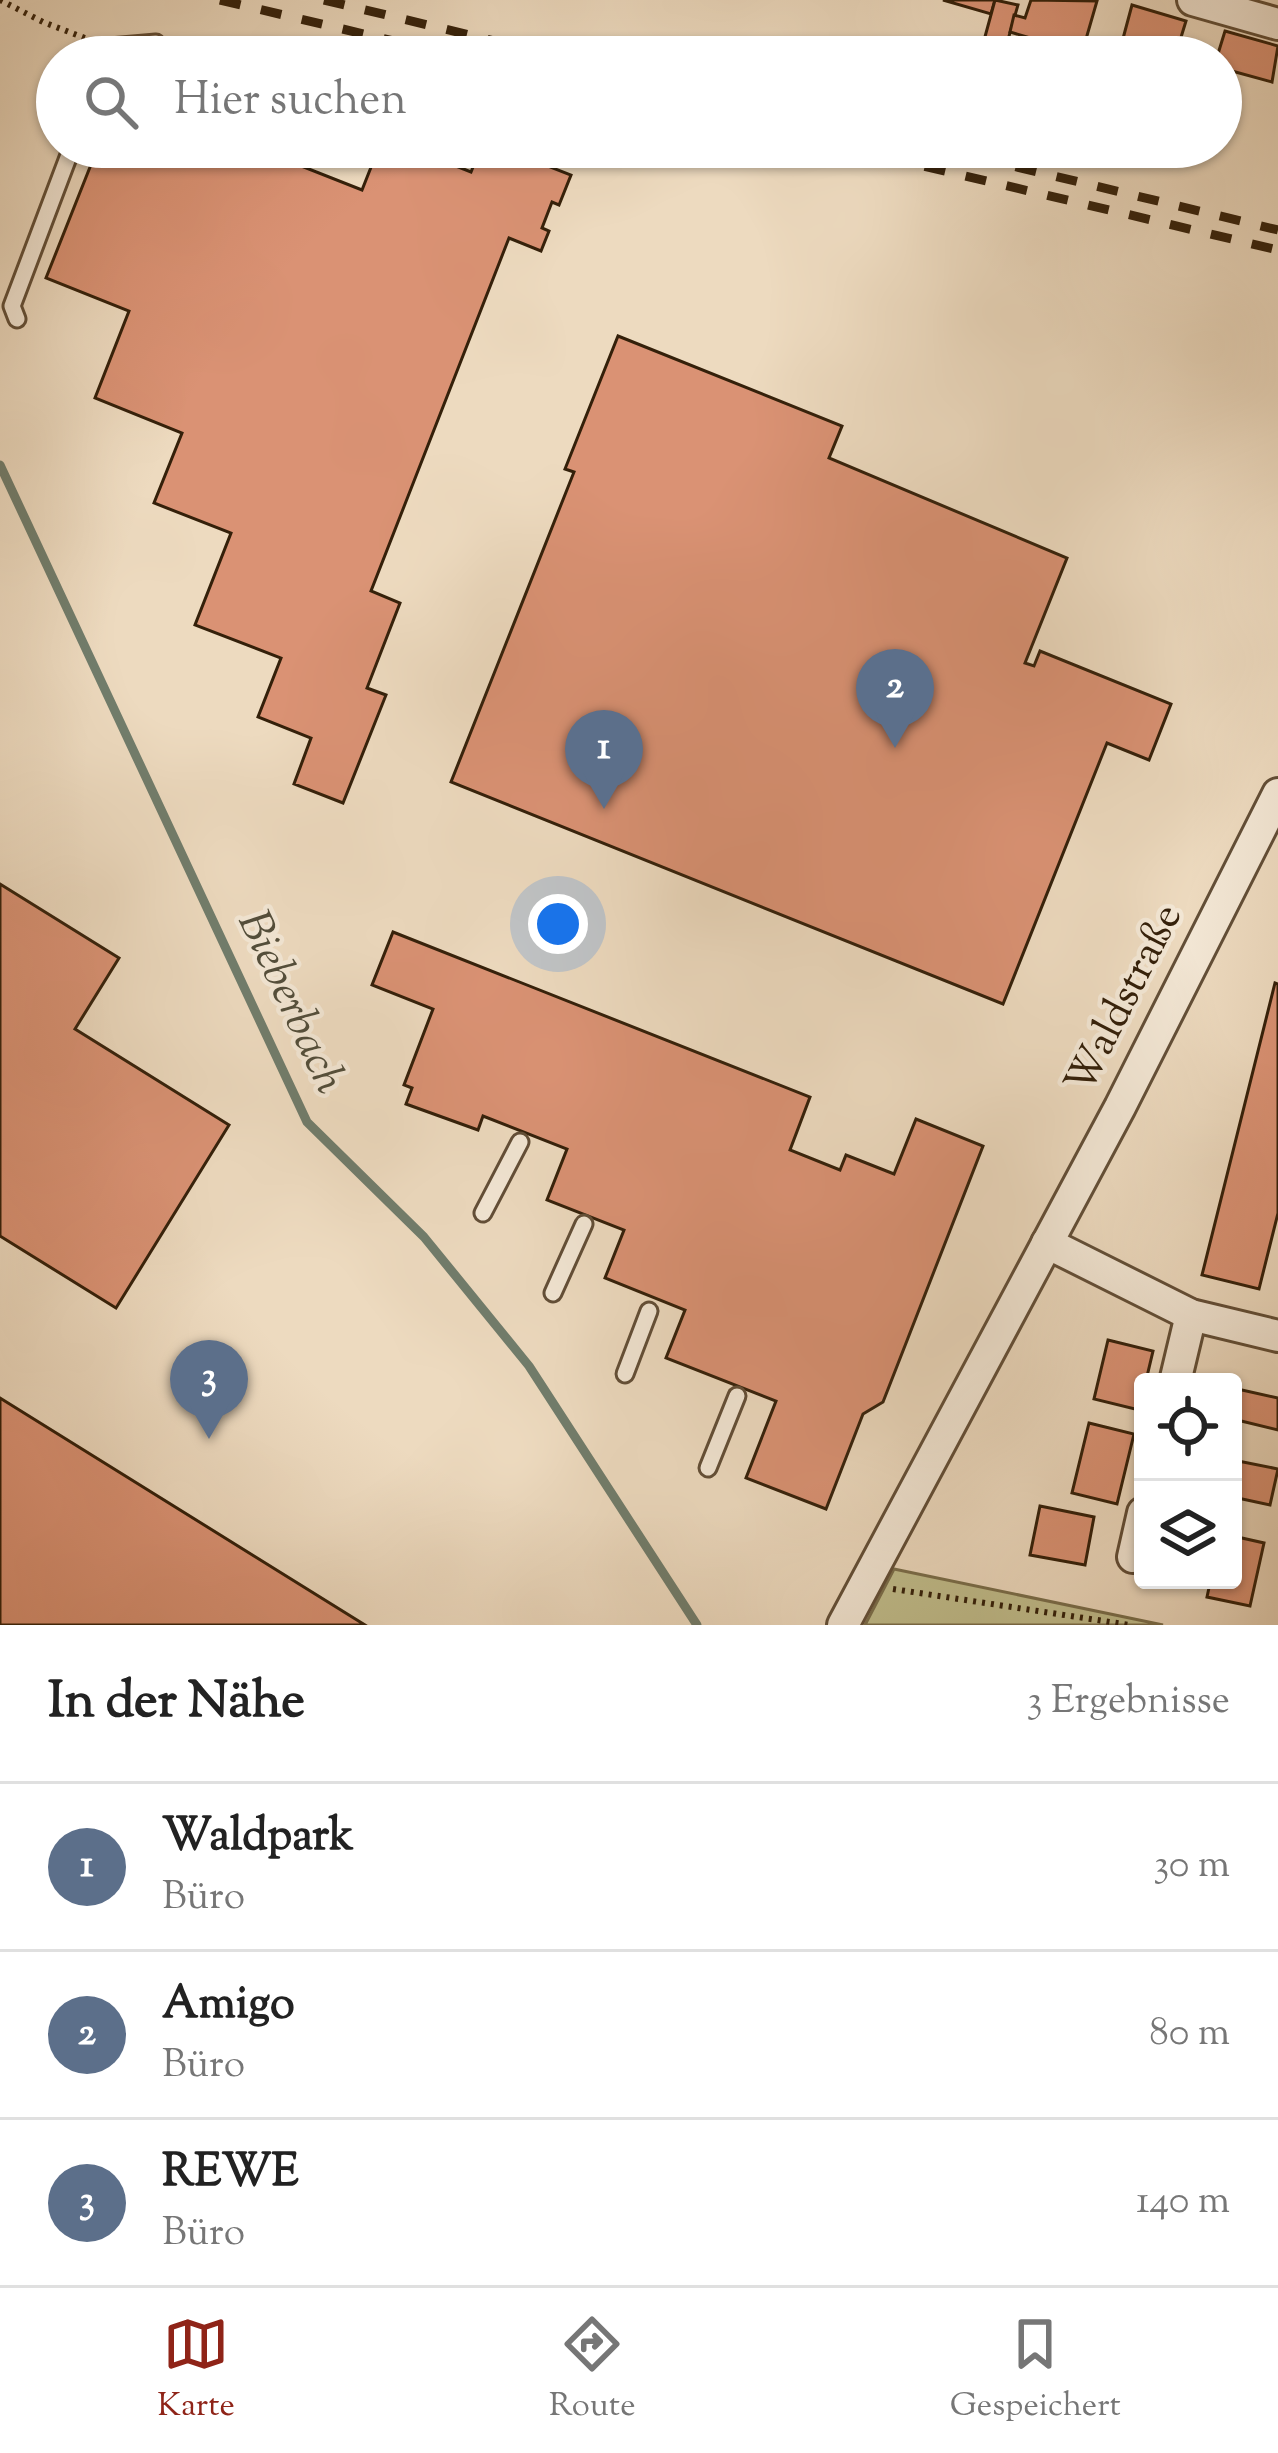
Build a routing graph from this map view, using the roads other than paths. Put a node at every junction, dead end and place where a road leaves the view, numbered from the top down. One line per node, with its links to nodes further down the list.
1 (1193, 0): 2 (street)
2 (1278, 25)
3 (64, 168): 4 (lane)
4 (17, 319)
5 (1278, 794): 9 (street, Waldstraße)
6 (520, 1142): 7 (lane)
7 (483, 1214)
8 (584, 1224): 10 (lane)
9 (1047, 1243): 12 (street); 20 (street, Waldstraße)
10 (554, 1293)
11 (649, 1311): 15 (lane)
12 (1191, 1315): 13 (street); 14 (street)
13 (1277, 1332)
14 (1176, 1373)
15 (625, 1374)
16 (736, 1396): 17 (lane)
17 (708, 1468)
18 (1134, 1549): 19 (street)
19 (1132, 1557)
20 (843, 1625)

